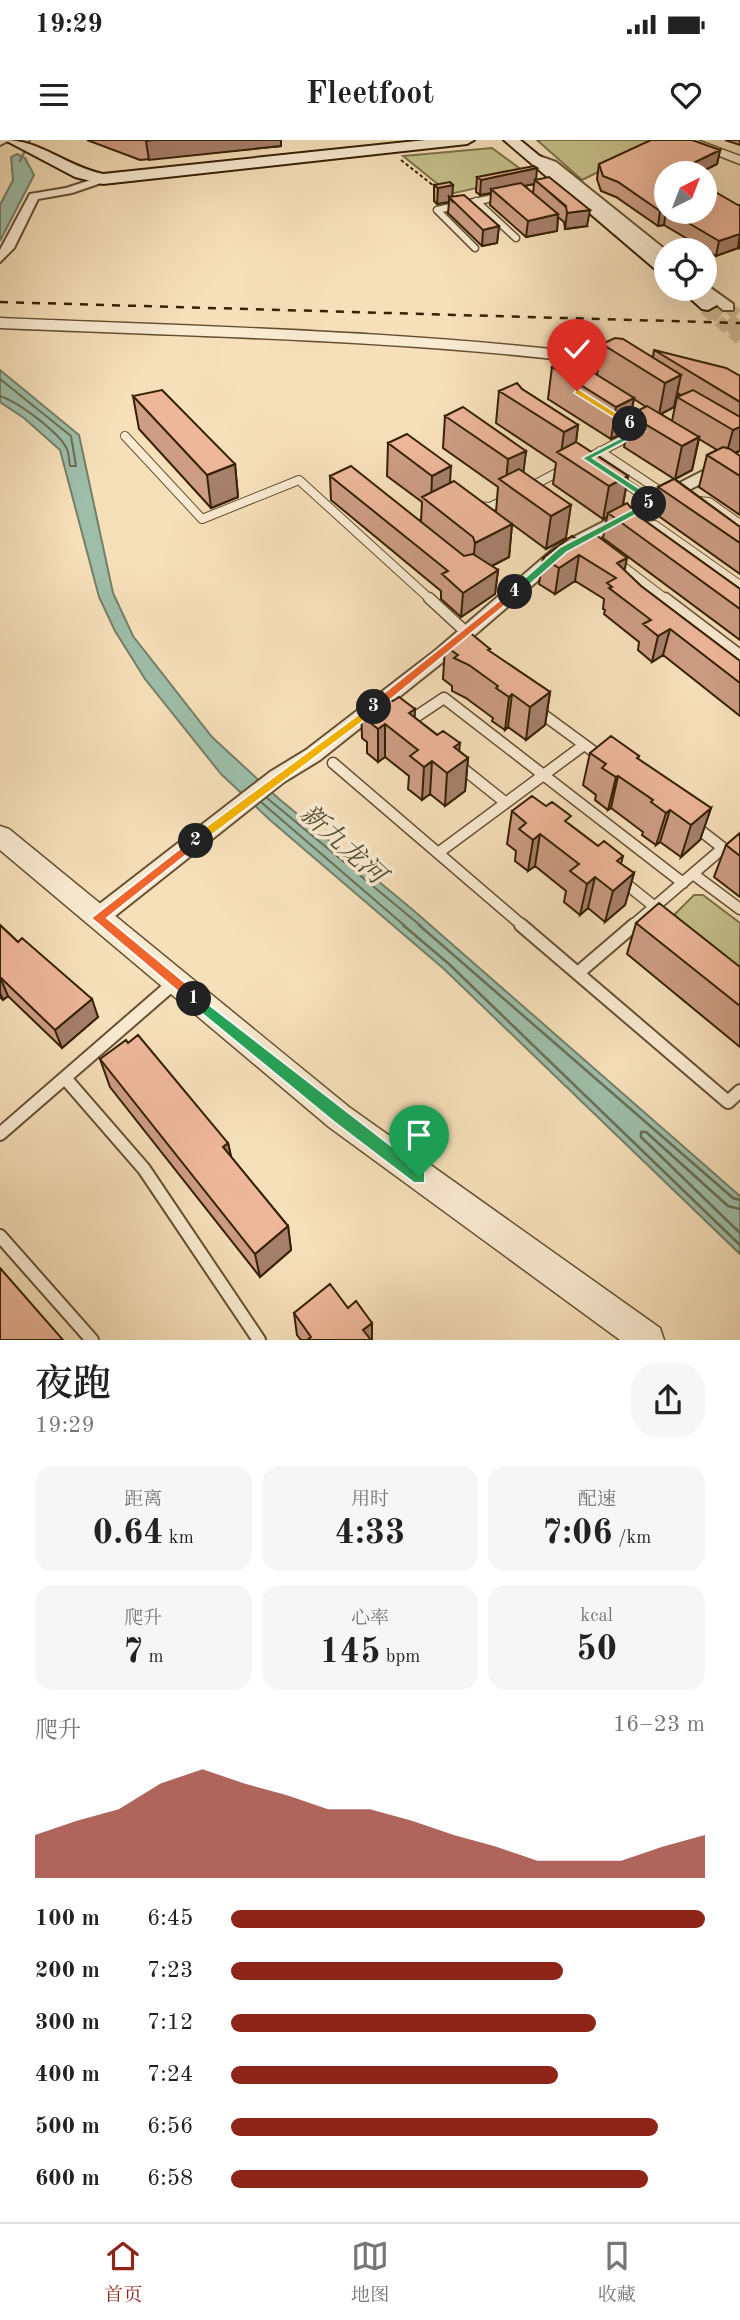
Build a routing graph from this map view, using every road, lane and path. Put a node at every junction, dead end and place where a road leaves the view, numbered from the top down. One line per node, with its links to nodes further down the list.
1 (13, 140): 7 (main road)
2 (426, 140): 7 (main road)
3 (467, 140): 8 (main road)
4 (511, 140): 9 (main road)
5 (516, 140): 9 (main road)
6 (685, 140): 10 (street)
7 (34, 147): 11 (main road)
8 (388, 149): 11 (main road); 12 (path)
9 (537, 160): 16 (street); 18 (main road); 20 (street)
10 (740, 160)
11 (103, 179): 19 (street)
12 (435, 187)
13 (509, 194): 14 (lane)
14 (475, 201): 15 (lane); 17 (lane)
15 (516, 238)
16 (654, 246)
17 (475, 248)
18 (654, 257)
19 (0, 258)
20 (654, 266)
21 (3, 323): 22 (street)
22 (648, 367)
23 (630, 424): 26 (lane)
24 (125, 436): 40 (lane)
25 (576, 451): 28 (lane)
26 (600, 452): 28 (lane); 34 (lane)
27 (740, 457): 34 (street)
28 (587, 458): 29 (lane); 32 (lane)
29 (598, 466)
30 (609, 473): 34 (lane)
31 (524, 477): 32 (lane)
32 (534, 484): 33 (lane)
33 (466, 500)
34 (667, 501): 35 (lane); 40 (street)
35 (740, 524)
36 (636, 535): 38 (lane)
37 (611, 558): 39 (lane)
38 (740, 585)
39 (704, 628): 41 (lane); 42 (lane)
40 (467, 633): 43 (street)
41 (693, 634)
42 (740, 655)
43 (383, 700): 49 (lane); 61 (street)
44 (531, 705): 45 (lane)
45 (584, 745): 47 (lane); 49 (lane)
46 (442, 752): 51 (lane)
47 (606, 761)
48 (332, 763): 55 (lane)
49 (544, 775): 50 (lane); 58 (lane)
50 (516, 796): 51 (lane); 52 (lane)
51 (506, 803): 55 (lane)
52 (526, 804)
53 (681, 816): 57 (lane)
54 (0, 836): 61 (street)
55 (438, 853): 63 (lane)
56 (612, 873): 60 (lane)
57 (694, 874): 58 (lane); 59 (lane)
58 (683, 883): 60 (lane)
59 (740, 909)
60 (650, 911): 62 (lane); 63 (lane)
61 (97, 918): 64 (street)
62 (656, 923)
63 (578, 973): 66 (lane)
64 (174, 982): 65 (lane); 71 (street)
65 (65, 1078): 67 (lane); 70 (lane)
66 (740, 1091)
67 (0, 1134)
68 (0, 1236): 69 (lane)
69 (92, 1340)
70 (259, 1340)
71 (648, 1340)

